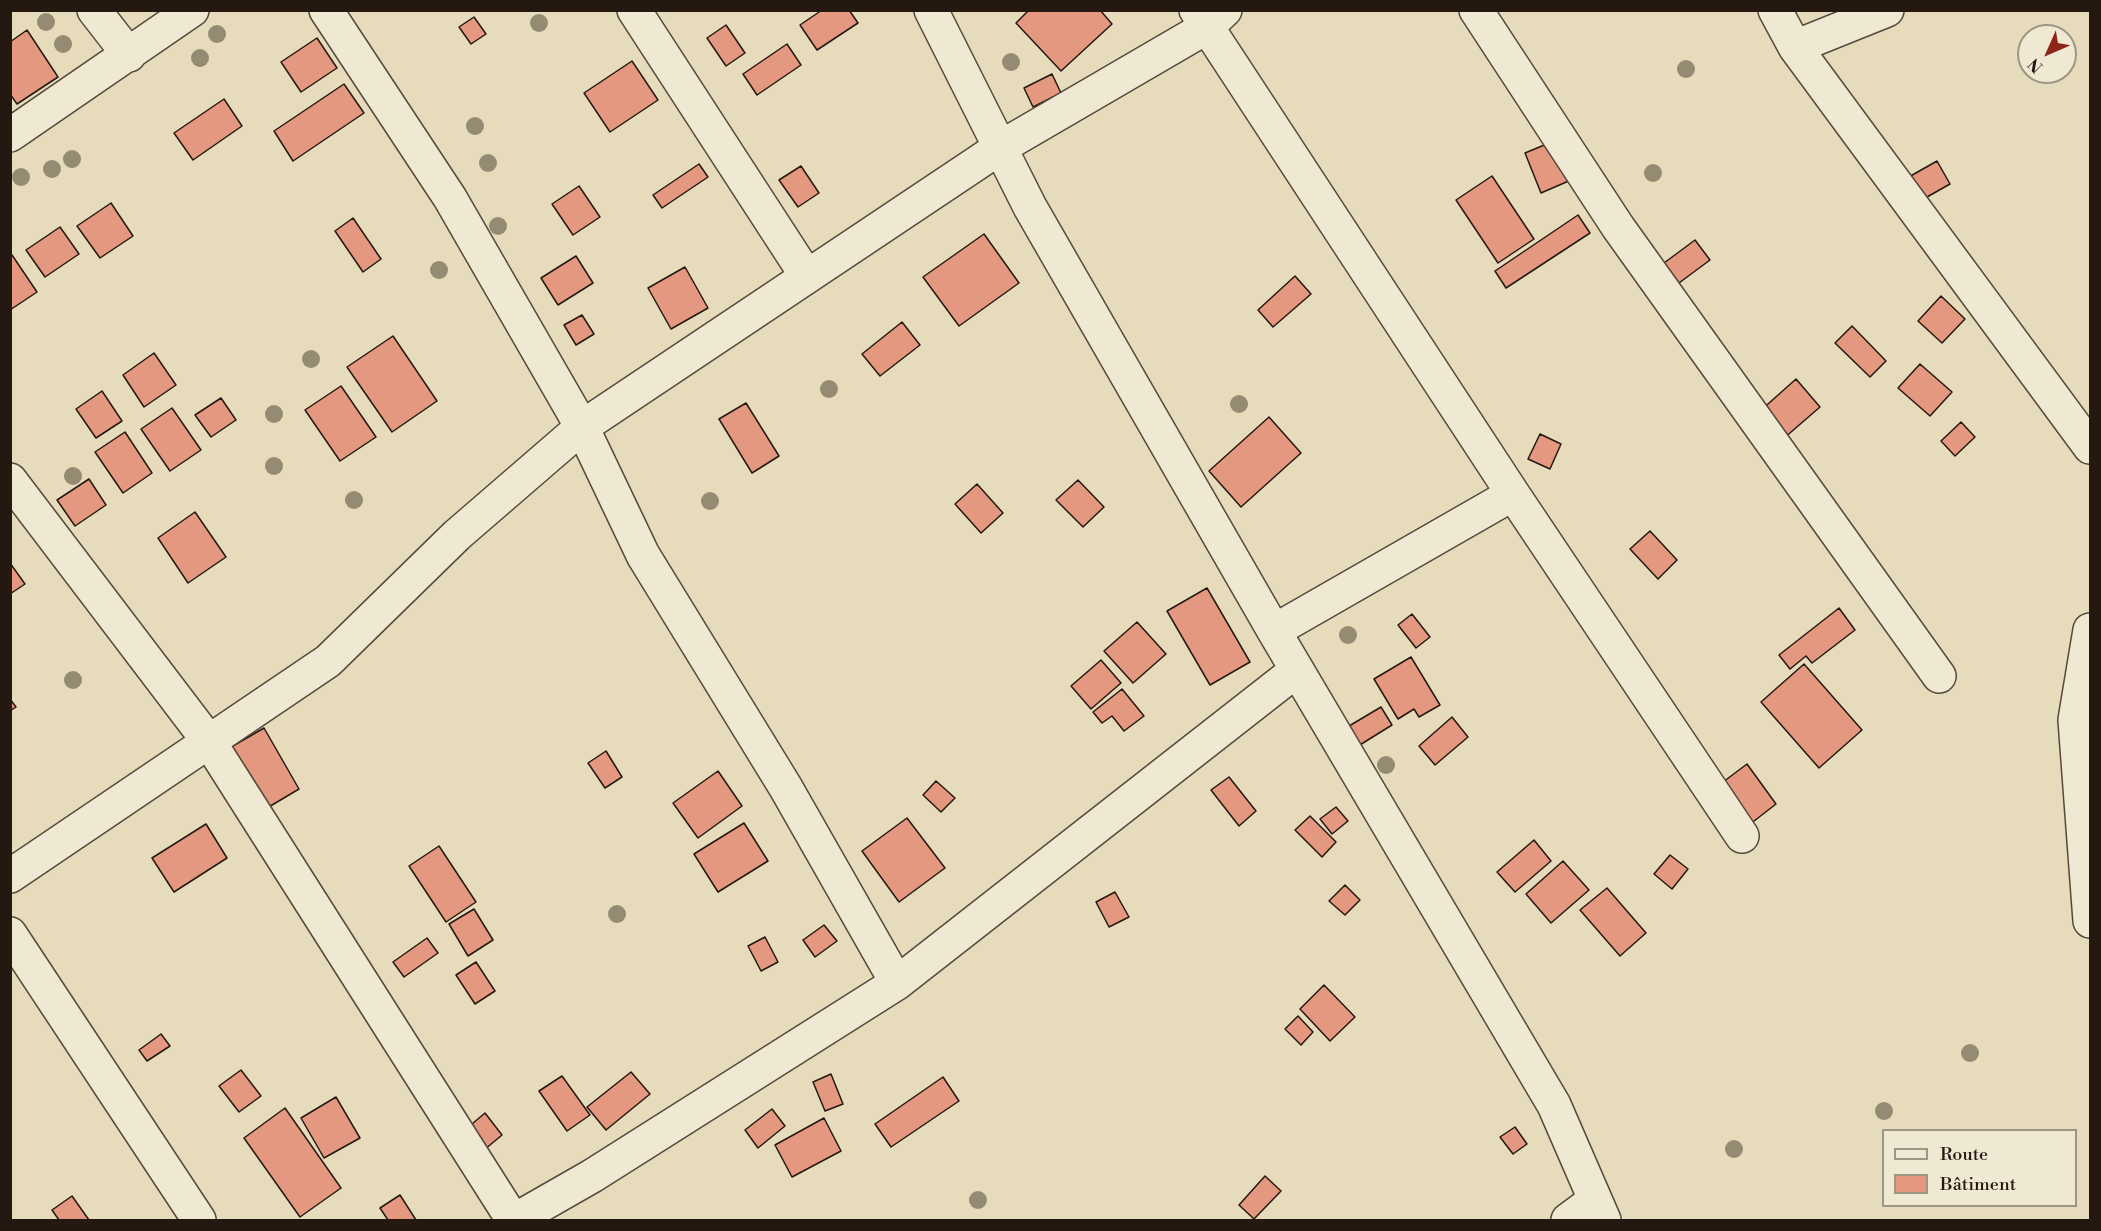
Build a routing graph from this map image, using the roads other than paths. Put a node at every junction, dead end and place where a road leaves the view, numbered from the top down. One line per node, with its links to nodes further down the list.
1 (94, 10): 11 (street)
2 (192, 10): 11 (street)
3 (326, 10): 15 (street)
4 (634, 10): 14 (street)
5 (932, 10): 13 (street)
6 (1476, 10): 22 (street)
7 (1775, 10): 10 (street)
8 (1887, 10): 10 (street)
9 (1209, 16): 13 (street); 18 (street)
10 (1795, 47): 16 (street)
11 (129, 56): 12 (street)
12 (10, 135)
13 (1000, 147): 14 (street); 20 (street)
14 (807, 275): 15 (street)
15 (582, 427): 23 (street); 28 (street)
16 (2091, 447)
17 (10, 480): 23 (street)
18 (1512, 494): 20 (street); 24 (street)
19 (2091, 630): 26 (street)
20 (1274, 632): 21 (street)
21 (1297, 670): 28 (street); 29 (street)
22 (1939, 676)
23 (210, 742): 25 (street); 31 (street)
24 (1742, 836)
25 (10, 876)
26 (2091, 921)
27 (10, 934): 30 (street)
28 (897, 983): 31 (street)
29 (1599, 1210): 32 (street)
30 (199, 1221)
31 (514, 1221)
32 (1568, 1221)

